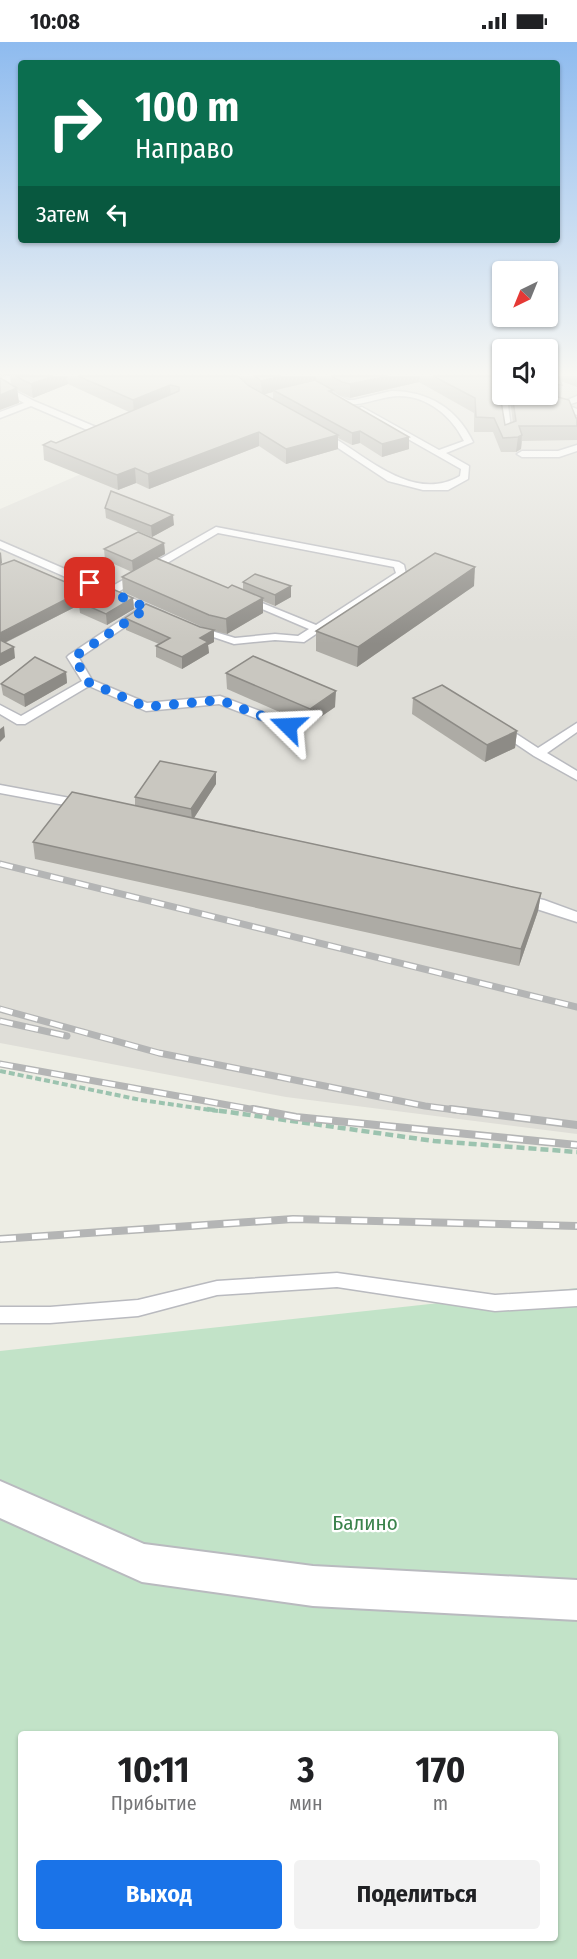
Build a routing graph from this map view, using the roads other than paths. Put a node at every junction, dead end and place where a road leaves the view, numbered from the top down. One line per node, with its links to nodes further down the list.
1 (371, 465): 2 (lane)
2 (462, 465)
3 (0, 543): 4 (lane)
4 (30, 557): 5 (lane); 6 (lane)
5 (13, 565)
6 (110, 592): 8 (lane); 9 (lane)
7 (234, 594): 9 (lane)
8 (147, 608): 9 (lane); 10 (lane)
9 (317, 629)
10 (88, 682): 11 (lane); 13 (lane)
11 (0, 709)
12 (492, 724): 15 (lane)
13 (288, 726)
14 (577, 727): 15 (lane)
15 (538, 753): 16 (lane)
16 (577, 776)
17 (3, 792): 18 (lane)
18 (102, 808)
19 (505, 895): 20 (lane)
20 (577, 917)
21 (577, 1298): 22 (lane)
22 (0, 1315)
23 (0, 1499): 24 (street)
24 (577, 1600)

